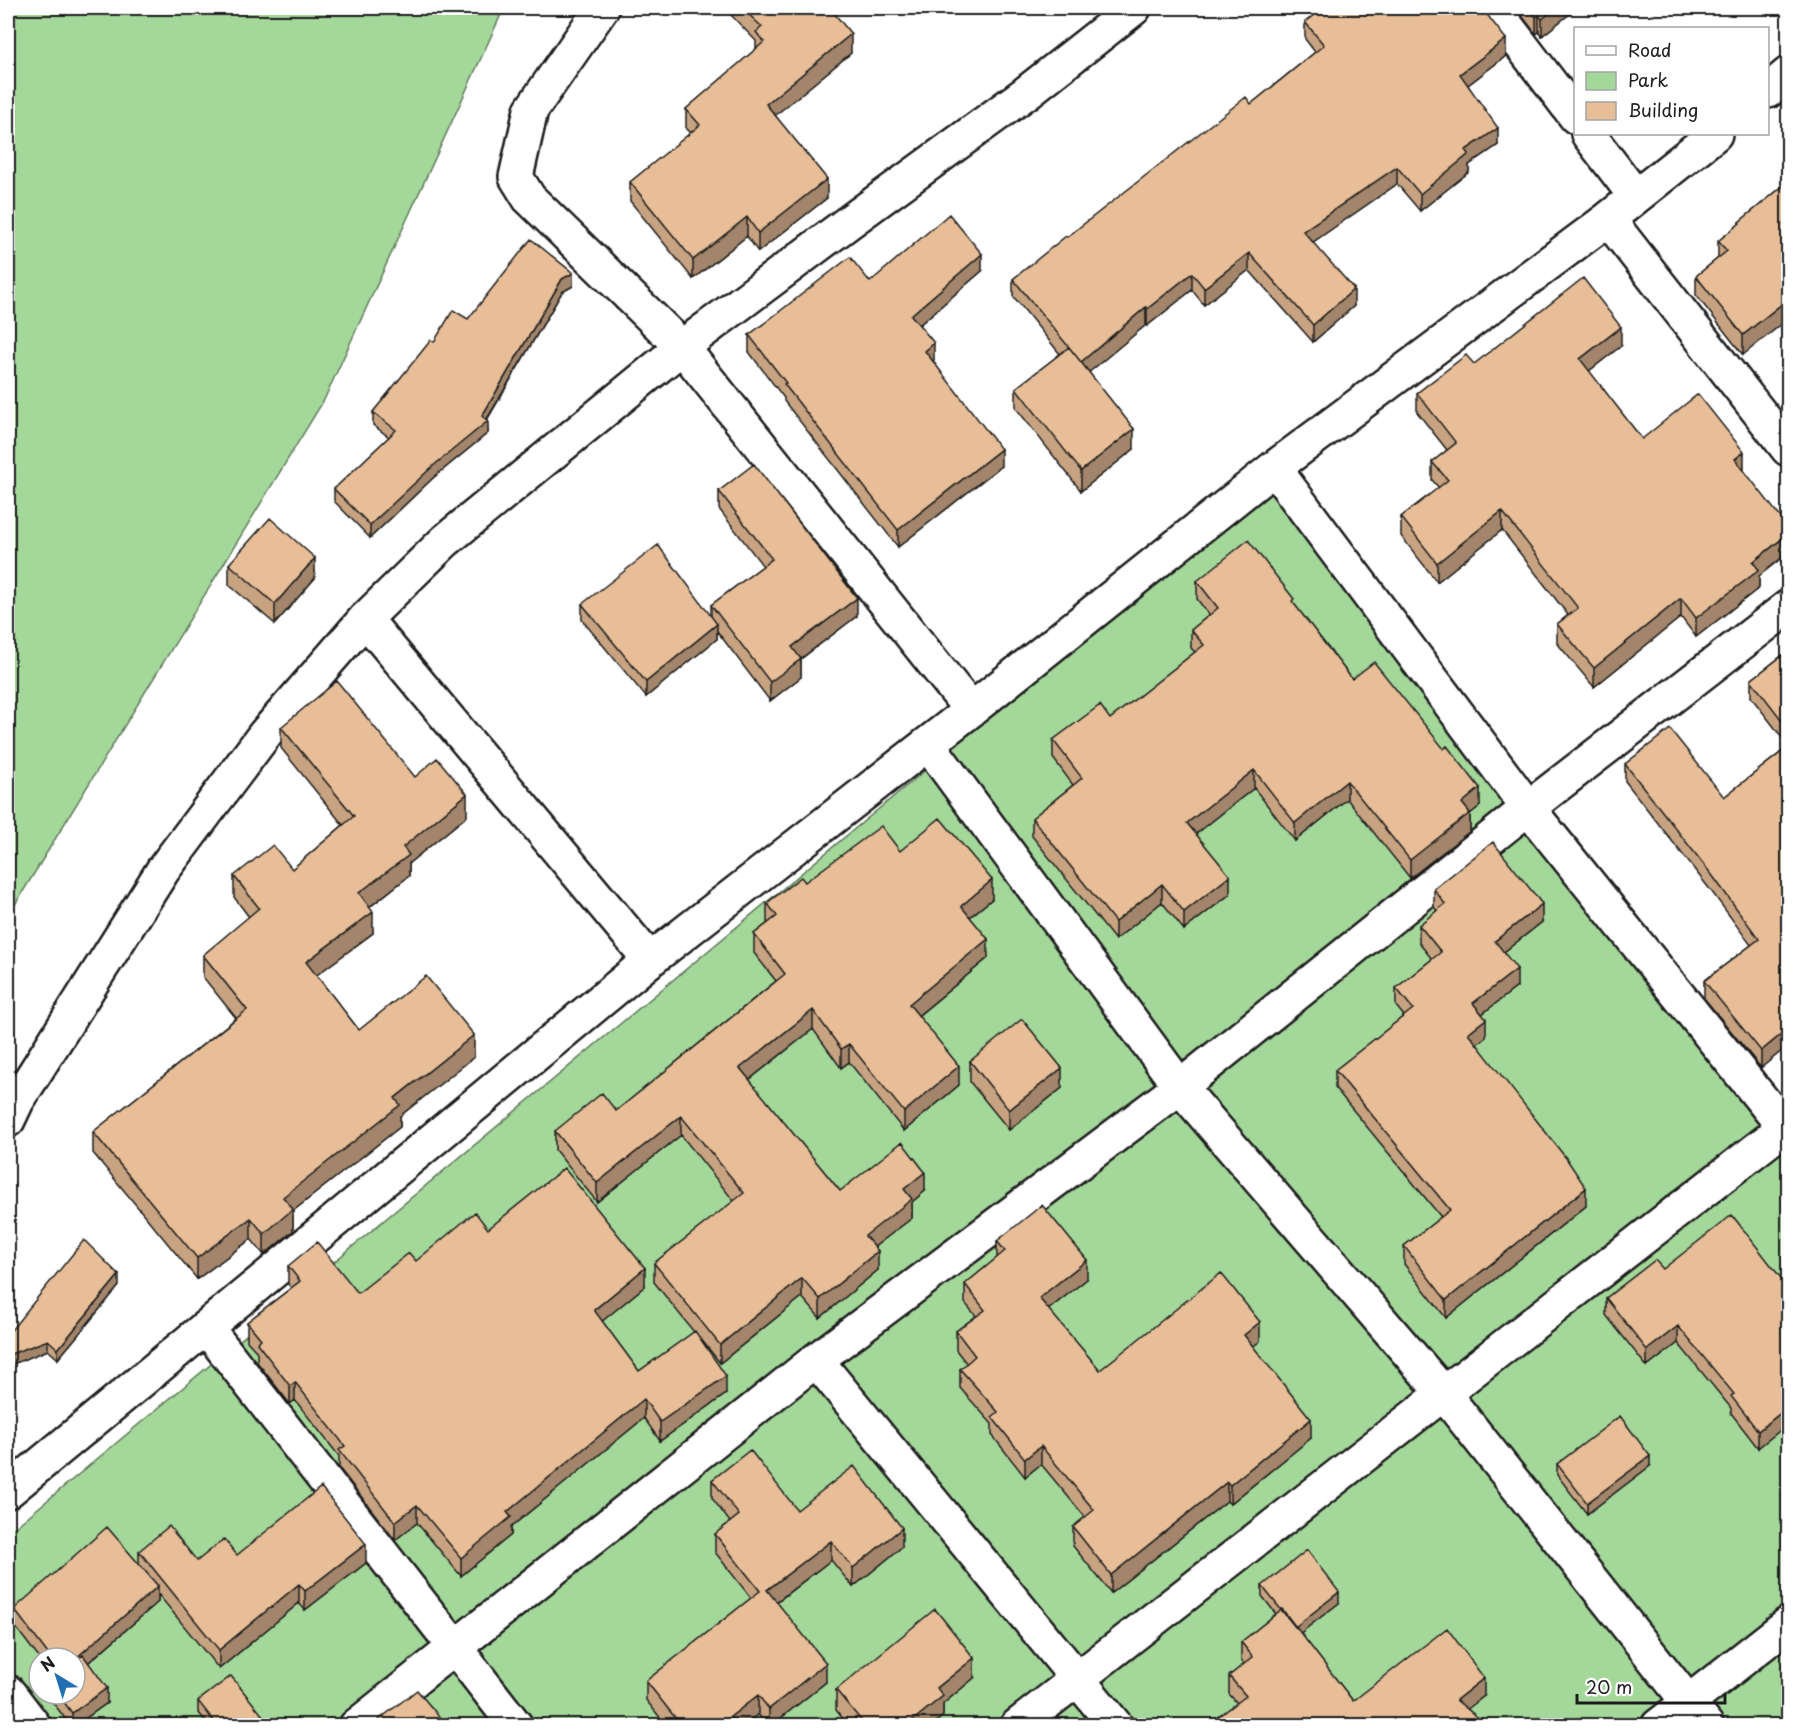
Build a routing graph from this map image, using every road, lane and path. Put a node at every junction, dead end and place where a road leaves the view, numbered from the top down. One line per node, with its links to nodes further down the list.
1 (602, 8): 11 (street)
2 (1134, 8): 11 (street)
3 (1493, 8): 6 (street)
4 (1788, 74): 5 (street)
5 (1769, 89)
6 (1574, 116)
7 (1589, 135): 9 (street)
8 (1714, 135): 9 (street)
9 (1636, 197): 10 (street)
10 (1608, 219): 12 (street); 13 (street)
11 (682, 347): 15 (street); 16 (street)
12 (1788, 449)
13 (1274, 468): 16 (street); 18 (street)
14 (1788, 607): 18 (street)
15 (365, 619): 19 (street); 21 (street)
16 (971, 710): 17 (street)
17 (928, 744): 19 (street); 20 (street)
18 (1528, 808): 20 (street); 22 (street)
19 (650, 960): 23 (street)
20 (1180, 1088): 24 (street); 25 (street)
21 (8, 1120)
22 (1787, 1128): 25 (street)
23 (206, 1327): 26 (street); 28 (street)
24 (816, 1360): 28 (street); 29 (street)
25 (1444, 1394): 29 (street); 31 (street)
26 (8, 1491)
27 (1788, 1624): 31 (street)
28 (455, 1648): 33 (street); 34 (street)
29 (1078, 1678): 35 (street); 36 (street)
30 (8, 1692): 32 (street)
31 (1698, 1713): 37 (street)
32 (34, 1725)
33 (356, 1725)
34 (516, 1725)
35 (1017, 1725)
36 (1116, 1725)
37 (1658, 1725)

